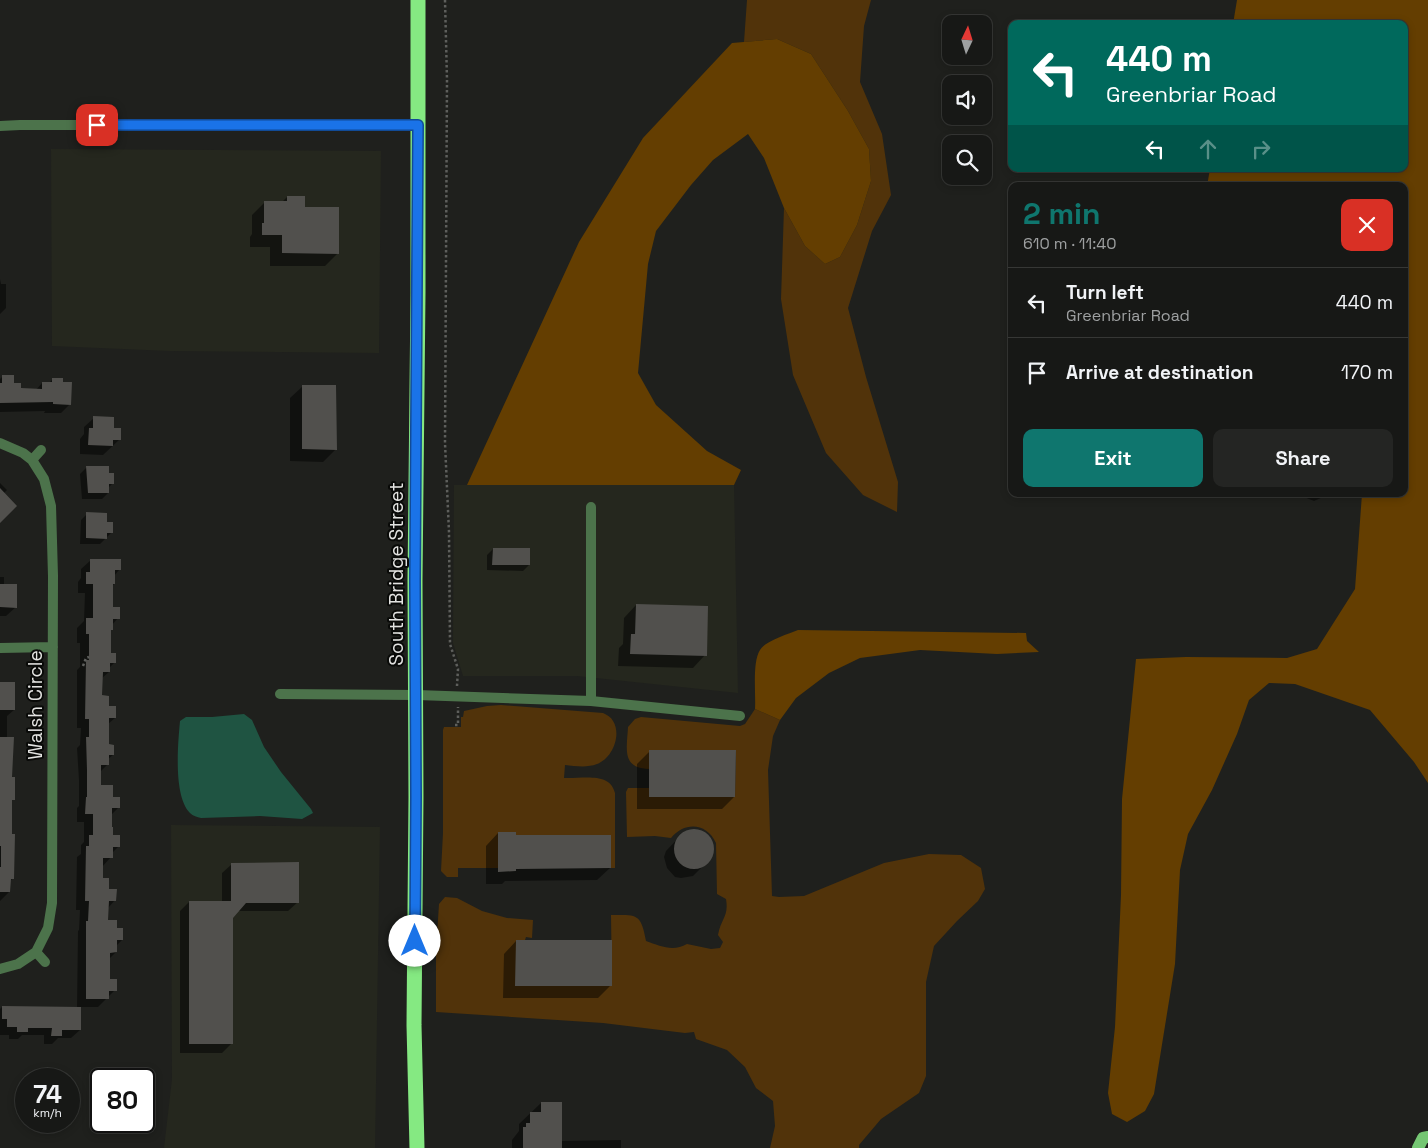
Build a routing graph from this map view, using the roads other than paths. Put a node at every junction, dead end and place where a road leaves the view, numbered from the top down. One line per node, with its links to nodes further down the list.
1 (418, 0): 2 (highway, South Bridge Street)
2 (418, 125): 3 (street); 11 (highway, South Bridge Street)
3 (0, 126)
4 (0, 443): 6 (street, Walsh Circle)
5 (41, 450): 6 (street)
6 (32, 460): 8 (street, Walsh Circle)
7 (591, 507): 12 (street)
8 (53, 647): 9 (street); 14 (street, Walsh Circle)
9 (0, 648)
10 (280, 694): 11 (street)
11 (416, 695): 12 (street); 18 (highway, South Bridge Street)
12 (591, 701): 13 (street)
13 (740, 716)
14 (36, 952): 15 (street); 16 (street)
15 (45, 962)
16 (0, 969)
17 (1428, 1137): 19 (main road)
18 (417, 1148)
19 (1418, 1148)

